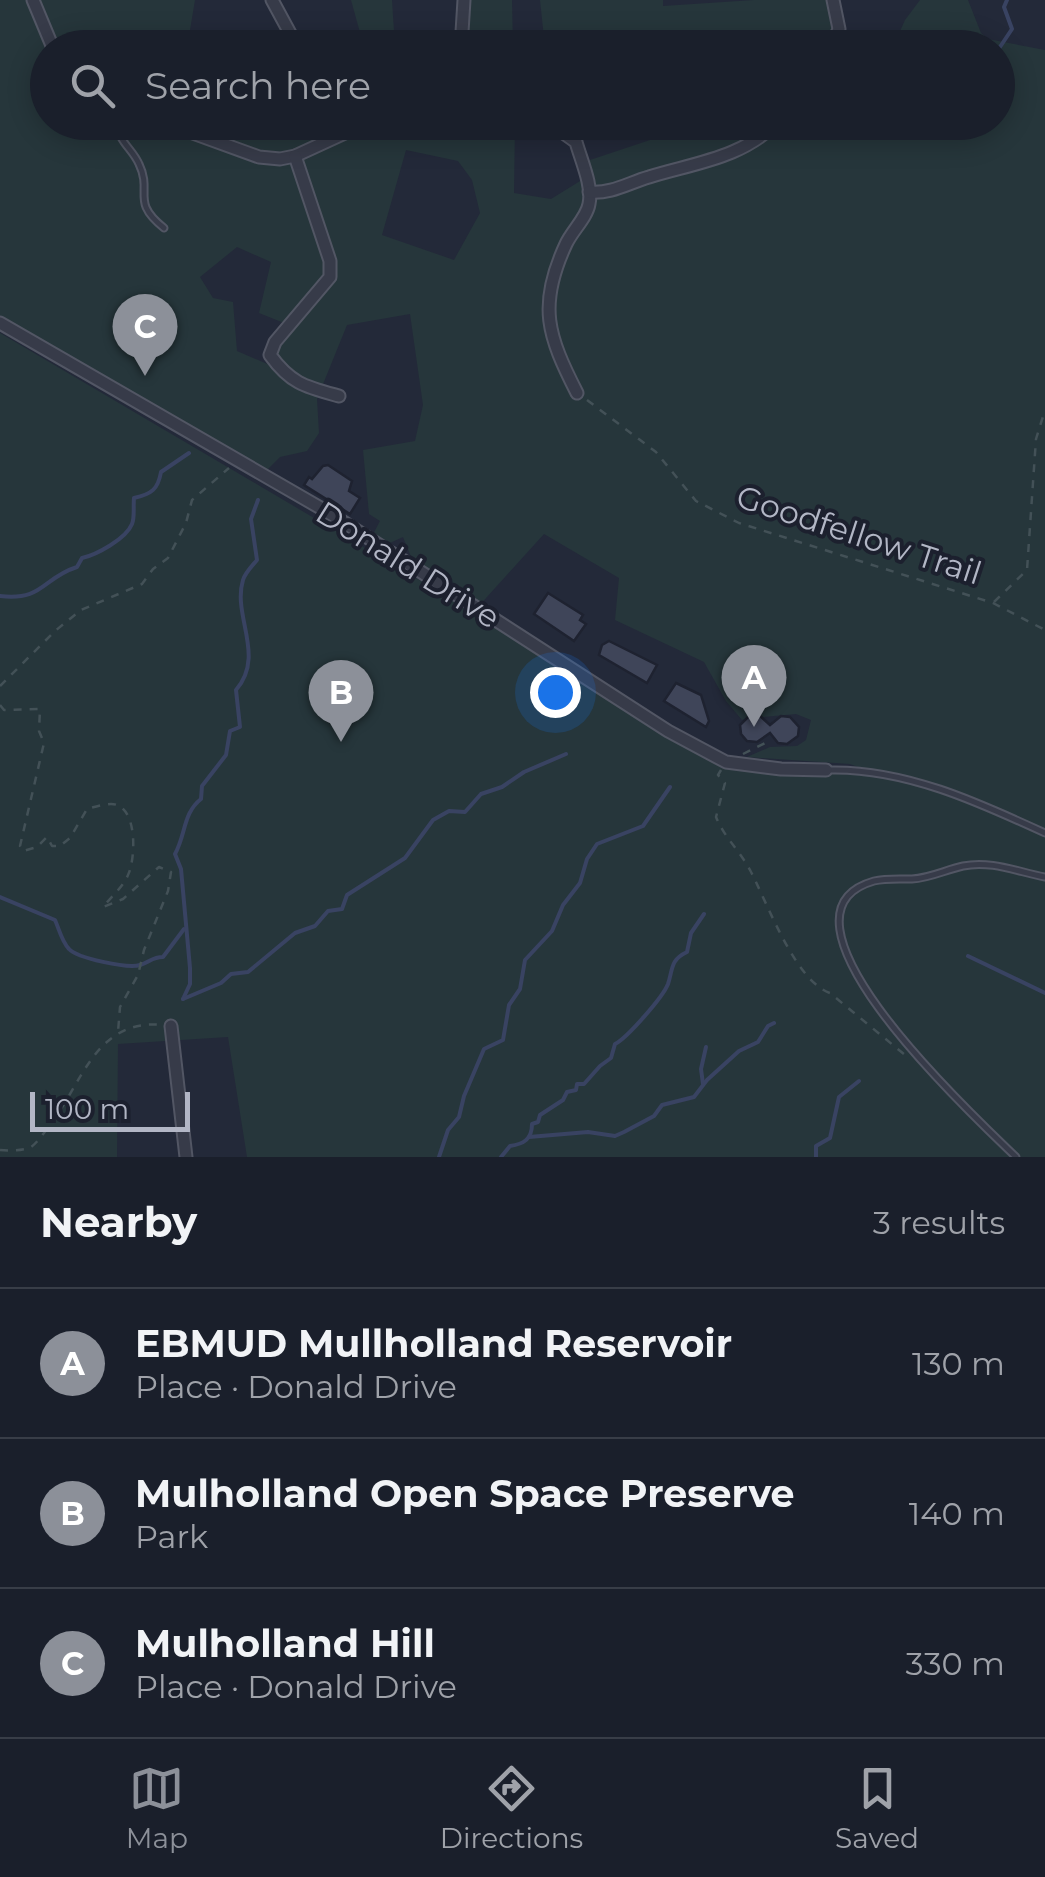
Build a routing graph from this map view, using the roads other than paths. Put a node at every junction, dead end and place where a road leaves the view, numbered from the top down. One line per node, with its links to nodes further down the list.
1 (33, 0): 5 (street)
2 (272, 0): 6 (street)
3 (464, 0): 7 (street)
4 (833, 0): 8 (street)
5 (46, 30)
6 (288, 30)
7 (462, 30)
8 (838, 30)
9 (121, 140): 16 (lane)
10 (212, 140): 14 (street)
11 (322, 140): 14 (street)
12 (573, 140): 15 (street)
13 (757, 140): 15 (street)
14 (295, 156): 19 (street)
15 (589, 192): 18 (street)
16 (164, 228)
17 (0, 323): 20 (street, Donald Drive)
18 (578, 393)
19 (339, 396)
20 (826, 770): 21 (lane)
21 (1045, 833)
22 (1045, 878): 25 (lane)
23 (172, 1026): 24 (street)
24 (186, 1157)
25 (1016, 1157)

